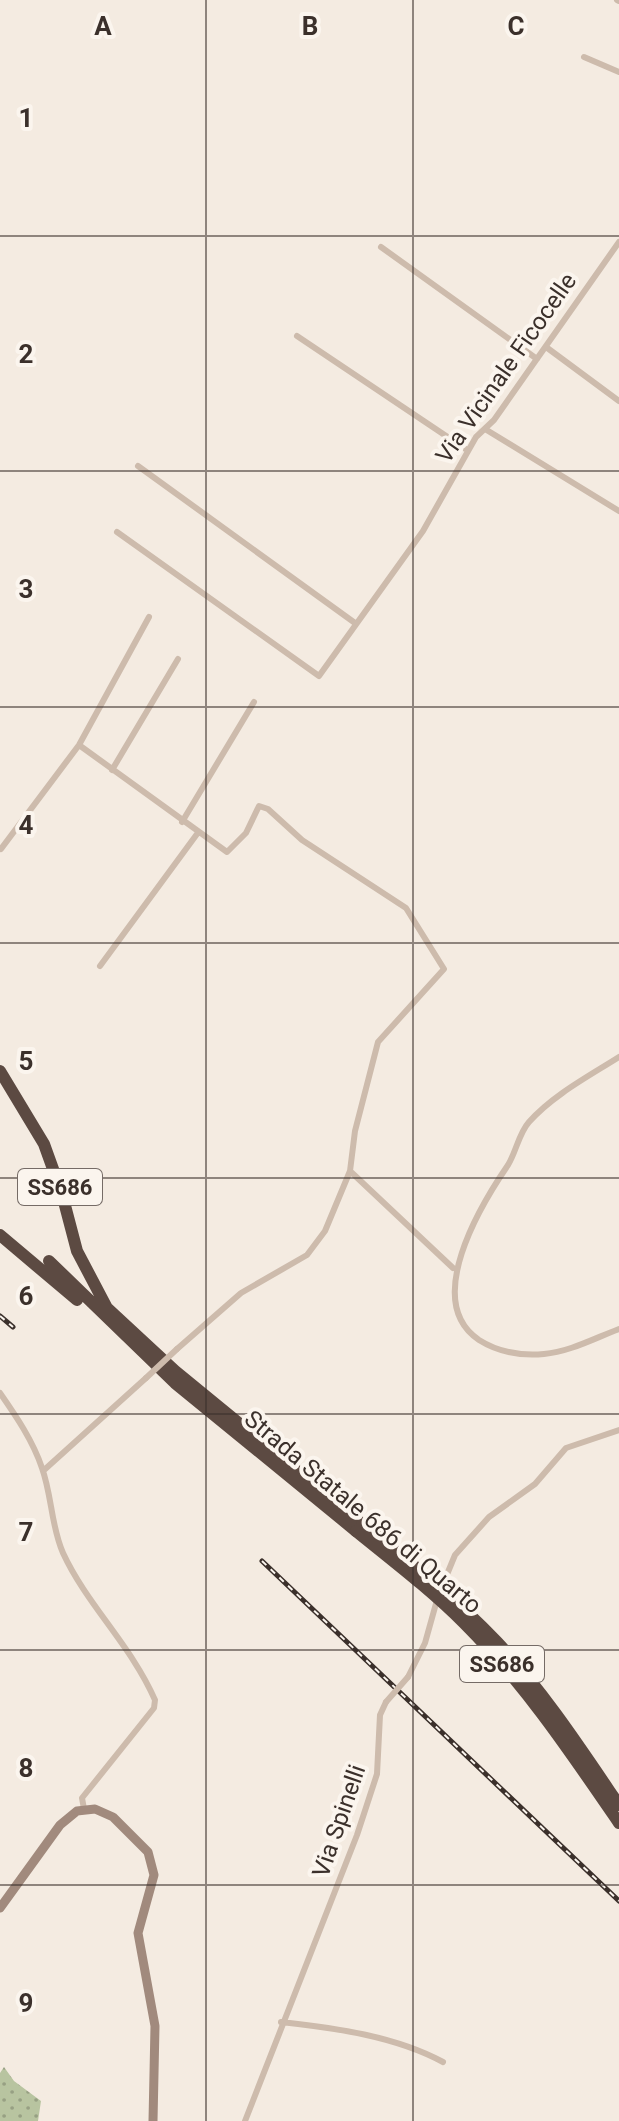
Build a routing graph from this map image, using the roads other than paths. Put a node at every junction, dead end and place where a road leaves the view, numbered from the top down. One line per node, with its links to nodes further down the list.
1 (584, 57): 2 (street)
2 (619, 72)
3 (619, 242): 6 (street, Via Vicinale Ficocelle)
4 (381, 247): 7 (street)
5 (297, 336): 10 (street)
6 (546, 347): 7 (street, Via Vicinale Ficocelle); 8 (street)
7 (537, 359): 9 (street, Via Vicinale Ficocelle)
8 (619, 401)
9 (485, 429): 10 (street, Via Vicinale Ficocelle); 12 (street)
10 (467, 450): 15 (street, Via Vicinale Ficocelle)
11 (138, 466): 15 (street)
12 (619, 511)
13 (117, 532): 15 (street, Via Vicinale Ficocelle)
14 (149, 617): 18 (street)
15 (355, 623)
16 (178, 659): 19 (street)
17 (254, 702): 20 (street)
18 (79, 745): 19 (street); 22 (street)
19 (112, 770): 20 (street)
20 (182, 822): 21 (street)
21 (197, 834): 23 (street); 26 (street)
22 (1, 849)
23 (100, 966)
24 (619, 1057): 29 (street)
25 (0, 1071): 30 (highway, SS686)
26 (350, 1171): 29 (street); 34 (street, bridge)
27 (0, 1235): 30 (highway, SS686)
28 (49, 1261): 30 (highway, Strada Statale 686 di Quarto / SS686)
29 (455, 1269): 31 (street)
30 (104, 1311): 35 (highway, Strada Statale 686 di Quarto / SS686)
31 (619, 1329)
32 (0, 1393): 34 (street)
33 (619, 1430): 40 (street, Via Spinelli, bridge)
34 (43, 1471): 37 (street)
35 (359, 1527): 36 (highway, Strada Statale 686 di Quarto / SS686, bridge); 38 (highway, Strada Statale 686 di Quarto / SS686, bridge)
36 (619, 1805)
37 (84, 1809): 39 (street); 42 (street)
38 (619, 1823)
39 (0, 1908)
40 (281, 2022): 41 (street); 43 (street, Via Spinelli)
41 (443, 2062)
42 (153, 2121)
43 (245, 2121)

